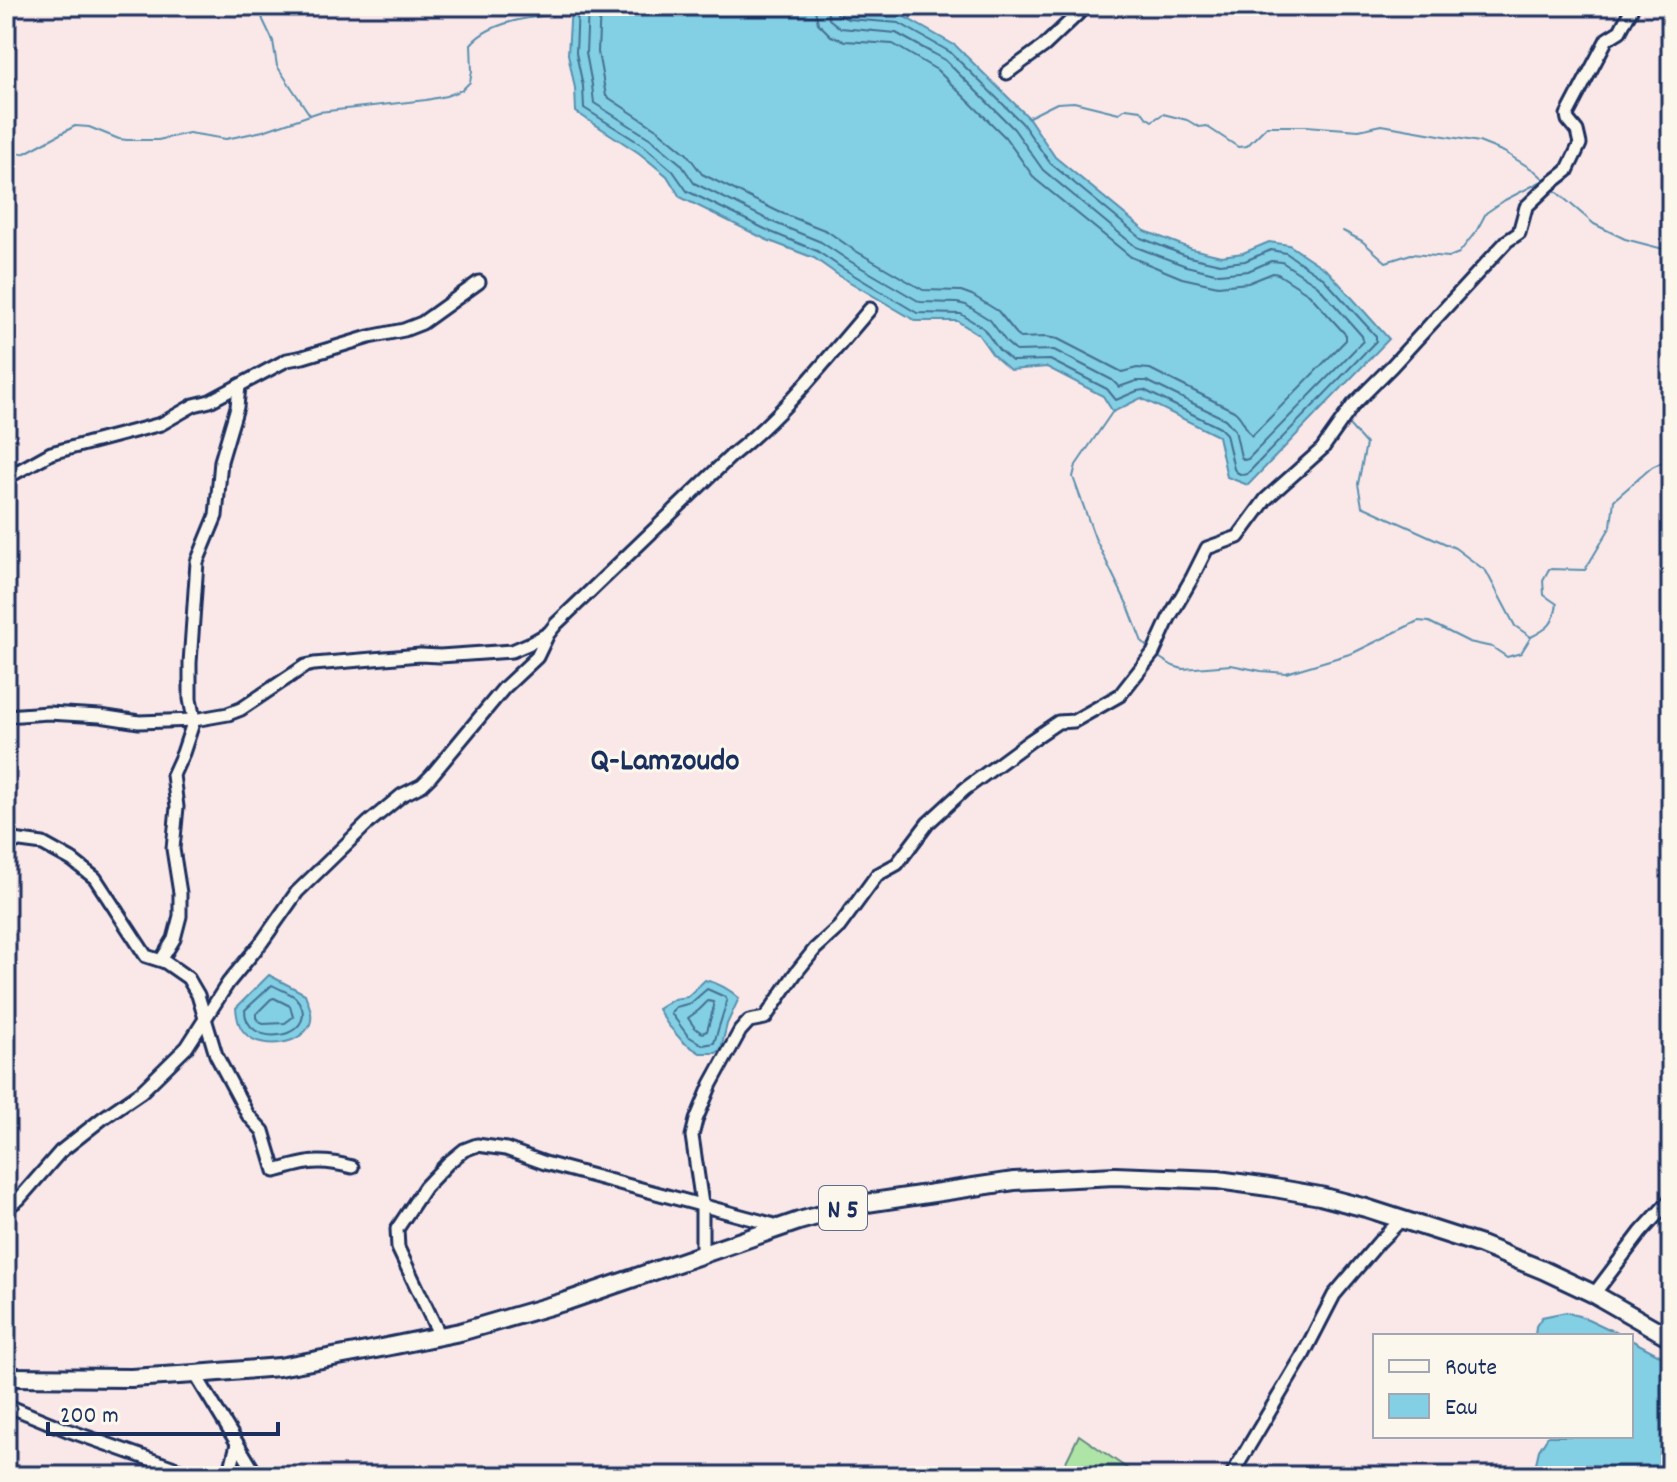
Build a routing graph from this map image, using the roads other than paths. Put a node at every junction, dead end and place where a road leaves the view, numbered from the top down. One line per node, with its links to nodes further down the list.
1 (1086, 6): 3 (street)
2 (1633, 6): 16 (street)
3 (1007, 73)
4 (479, 282): 6 (street)
5 (870, 309): 8 (street)
6 (239, 386): 7 (street); 10 (street)
7 (6, 478)
8 (548, 634): 10 (street); 13 (street)
9 (6, 716): 10 (street)
10 (194, 720): 12 (street)
11 (6, 839): 12 (street)
12 (165, 962): 13 (street)
13 (205, 1017): 14 (street); 17 (street)
14 (352, 1167)
15 (1671, 1199): 21 (street)
16 (702, 1204): 19 (street); 20 (street); 22 (street)
17 (6, 1208)
18 (1402, 1219): 19 (highway, N 5); 21 (highway, N 5); 31 (street)
19 (783, 1227): 20 (highway, N 5)
20 (702, 1254): 22 (highway, N 5)
21 (1594, 1294): 23 (highway, N 5)
22 (440, 1336): 24 (highway, N 5)
23 (1671, 1338)
24 (195, 1374): 25 (highway, N 5); 27 (street)
25 (6, 1377)
26 (6, 1405): 28 (street)
27 (237, 1444): 29 (street); 30 (street)
28 (197, 1476)
29 (229, 1476)
30 (257, 1476)
31 (1231, 1476)

